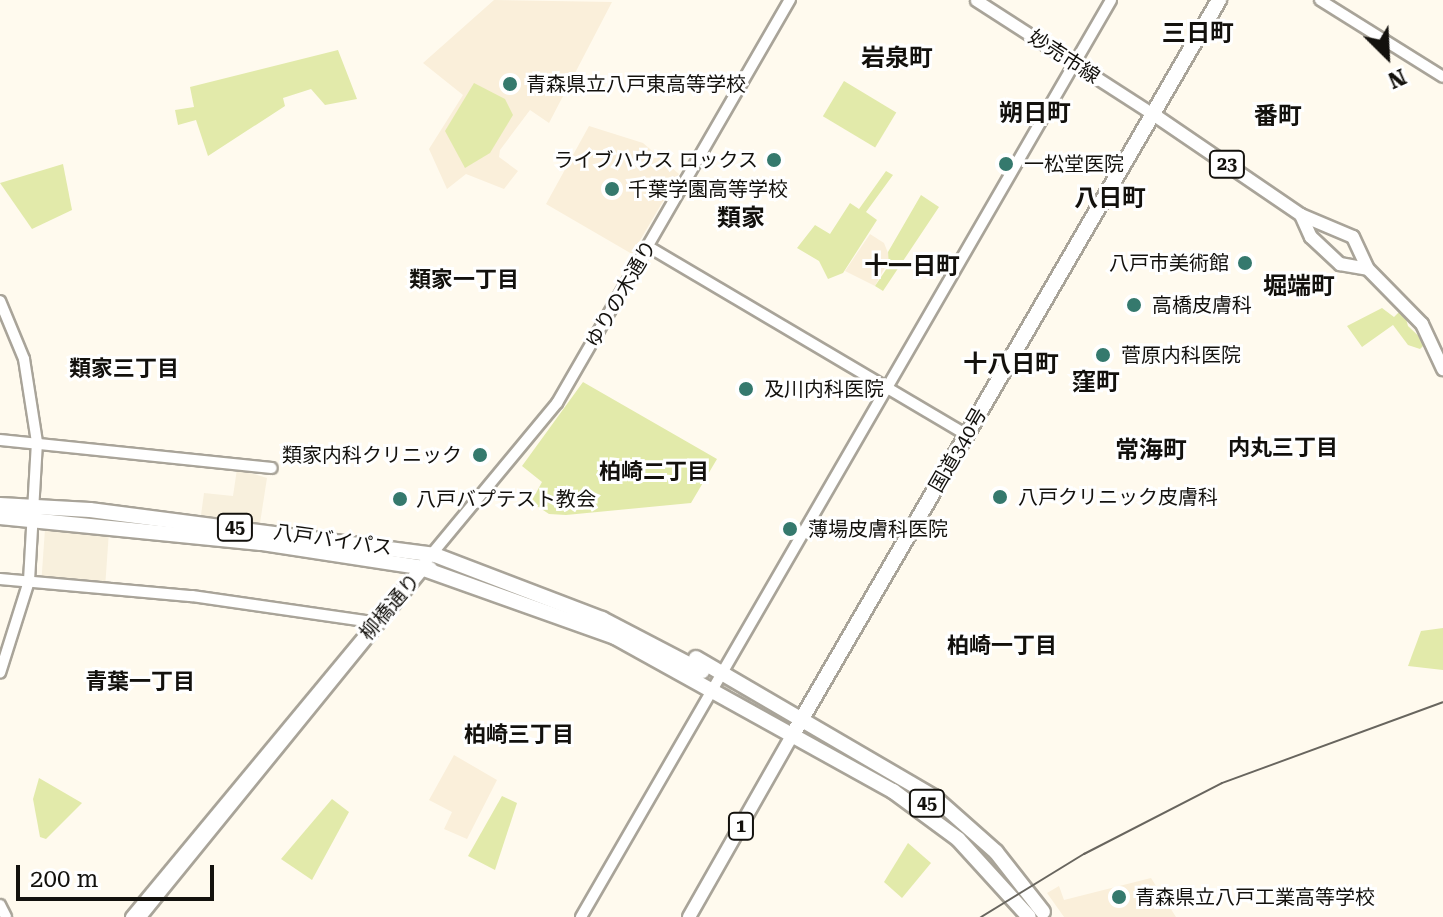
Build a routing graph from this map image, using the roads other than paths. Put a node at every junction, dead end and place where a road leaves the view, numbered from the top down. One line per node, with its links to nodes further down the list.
1 (790, 0): 10 (street, ゆりの木通り)
2 (976, 0): 6 (main road, 妙売市線)
3 (1111, 0): 6 (street)
4 (1219, 0): 8 (highway, 国道340号)
5 (1320, 0): 7 (street)
6 (1075, 64): 8 (main road, 妙売市線); 14 (street)
7 (1439, 75)
8 (1153, 114): 9 (main road, 23); 15 (highway, 国道340号)
9 (1301, 215): 11 (main road, 23); 11 (main road, 23)
10 (649, 247): 14 (street); 22 (street, ゆりの木通り)
11 (1368, 269): 13 (main road, 23)
12 (0, 301): 17 (street)
13 (1443, 369)
14 (887, 390): 15 (street); 31 (street)
15 (967, 435): 33 (highway, 国道340号)
16 (0, 440): 17 (street)
17 (37, 442): 18 (street); 20 (street)
18 (272, 468)
19 (0, 505): 20 (highway, 八戸バイパス / 45)
20 (34, 512): 21 (highway, 八戸バイパス / 45); 22 (highway, 八戸バイパス / 45); 24 (highway, 八戸バイパス / 45); 26 (street)
21 (0, 517)
22 (435, 555): 23 (highway, 八戸バイパス / 45); 24 (street, ゆりの木通り)
23 (468, 563): 27 (highway, 八戸バイパス / 45); 31 (highway)
24 (424, 569): 27 (highway, 八戸バイパス / 45); 28 (street, 柳橋通り); 32 (highway)
25 (0, 579): 26 (street)
26 (29, 581): 28 (street); 30 (street)
27 (562, 603): 29 (highway, 八戸バイパス / 45)
28 (379, 623): 39 (street, 柳橋通り); 40 (street, 柳橋通り)
29 (702, 671)
30 (0, 673)
31 (723, 673): 32 (street); 33 (highway)
32 (714, 689): 34 (highway); 41 (street)
33 (804, 718): 34 (highway, 国道340号); 37 (highway)
34 (793, 734): 37 (highway); 42 (main road, 1)
35 (832, 745): 37 (highway, 45)
36 (0, 905): 38 (street)
37 (1037, 916)
38 (6, 917)
39 (131, 917)
40 (141, 917)
41 (581, 917)
42 (689, 917)

